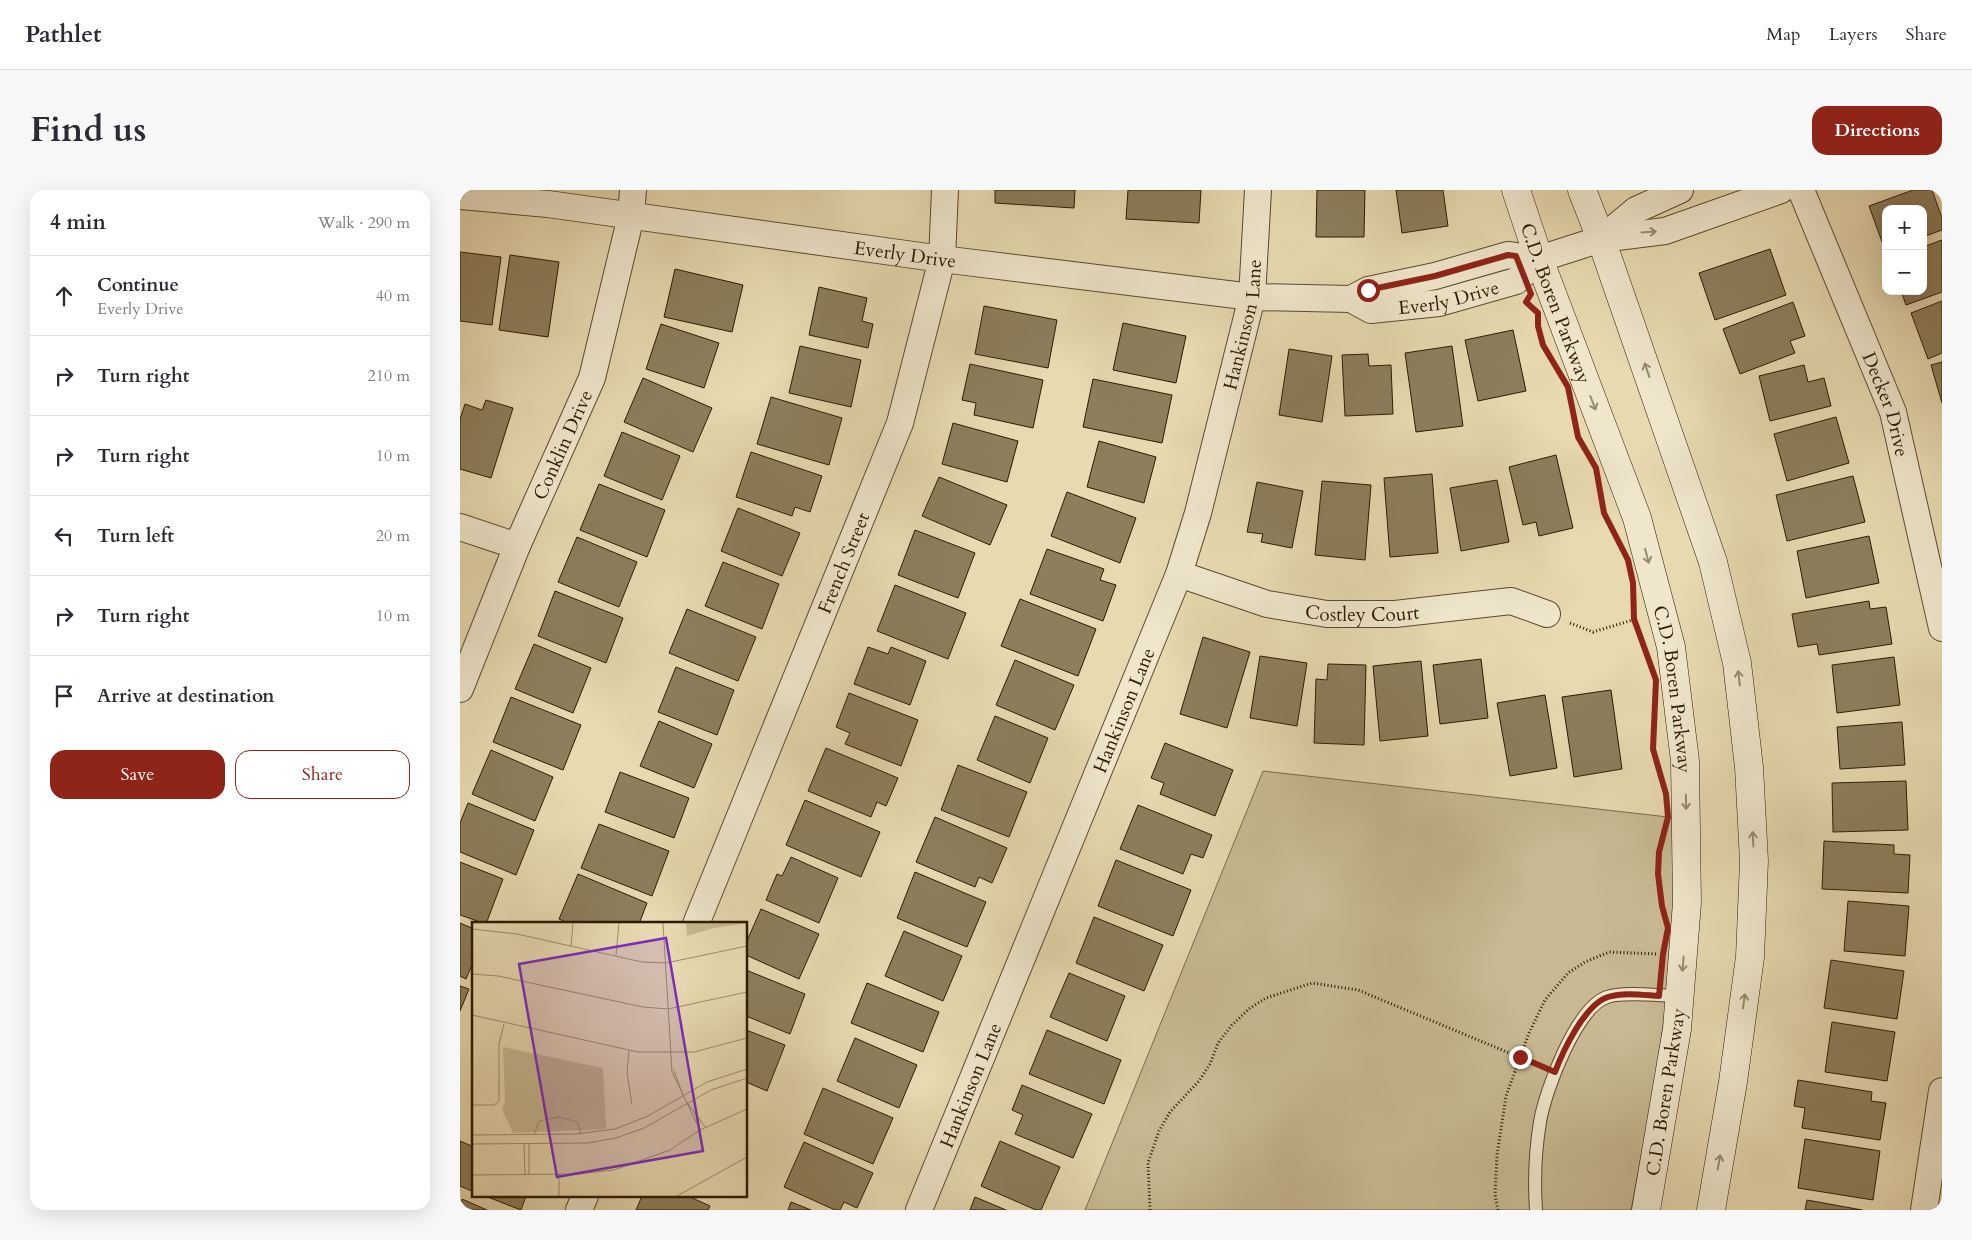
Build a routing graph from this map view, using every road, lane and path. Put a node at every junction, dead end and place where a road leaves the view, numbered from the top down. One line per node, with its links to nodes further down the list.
1 (632, 190): 10 (street, Conklin Drive)
2 (945, 190): 12 (street, French Street)
3 (1258, 190): 14 (street, Hankinson Lane)
4 (1516, 190): 13 (street, C.D. Boren Parkway)
5 (1582, 190): 11 (street)
6 (1680, 190): 11 (street, Everly Drive)
7 (1781, 190): 11 (street, Everly Drive, one-way to 7)
8 (1801, 190): 22 (street, Decker Drive)
9 (460, 196): 10 (street, Everly Drive)
10 (631, 216): 12 (street, Everly Drive); 16 (street, Conklin Drive)
11 (1601, 239): 13 (street, Everly Drive); 38 (street, one-way to 11)
12 (942, 259): 14 (street, Everly Drive); 27 (street, French Street)
13 (1539, 259): 14 (street, Everly Drive); 19 (street, C.D. Boren Parkway, one-way to 19)
14 (1252, 297): 17 (street, Hankinson Lane)
15 (460, 527): 16 (street)
16 (517, 546): 24 (street, Conklin Drive)
17 (1179, 574): 20 (street, Costley Court); 34 (street, Hankinson Lane)
18 (1633, 610): 21 (path)
19 (1661, 611): 21 (path); 28 (street, C.D. Boren Parkway, one-way to 28)
20 (1546, 614): 21 (path)
21 (1634, 619): 23 (path)
22 (1942, 628)
23 (1638, 635)
24 (460, 688)
25 (1654, 732): 26 (path)
26 (1660, 776)
27 (697, 922)
28 (1680, 996): 29 (lane); 37 (street, C.D. Boren Parkway)
29 (1555, 1072): 35 (path); 36 (lane)
30 (1942, 1091): 32 (street)
31 (583, 1198): 33 (street)
32 (1931, 1198)
33 (579, 1210)
34 (919, 1210)
35 (1150, 1210)
36 (1536, 1210)
37 (1646, 1210)
38 (1711, 1210)

